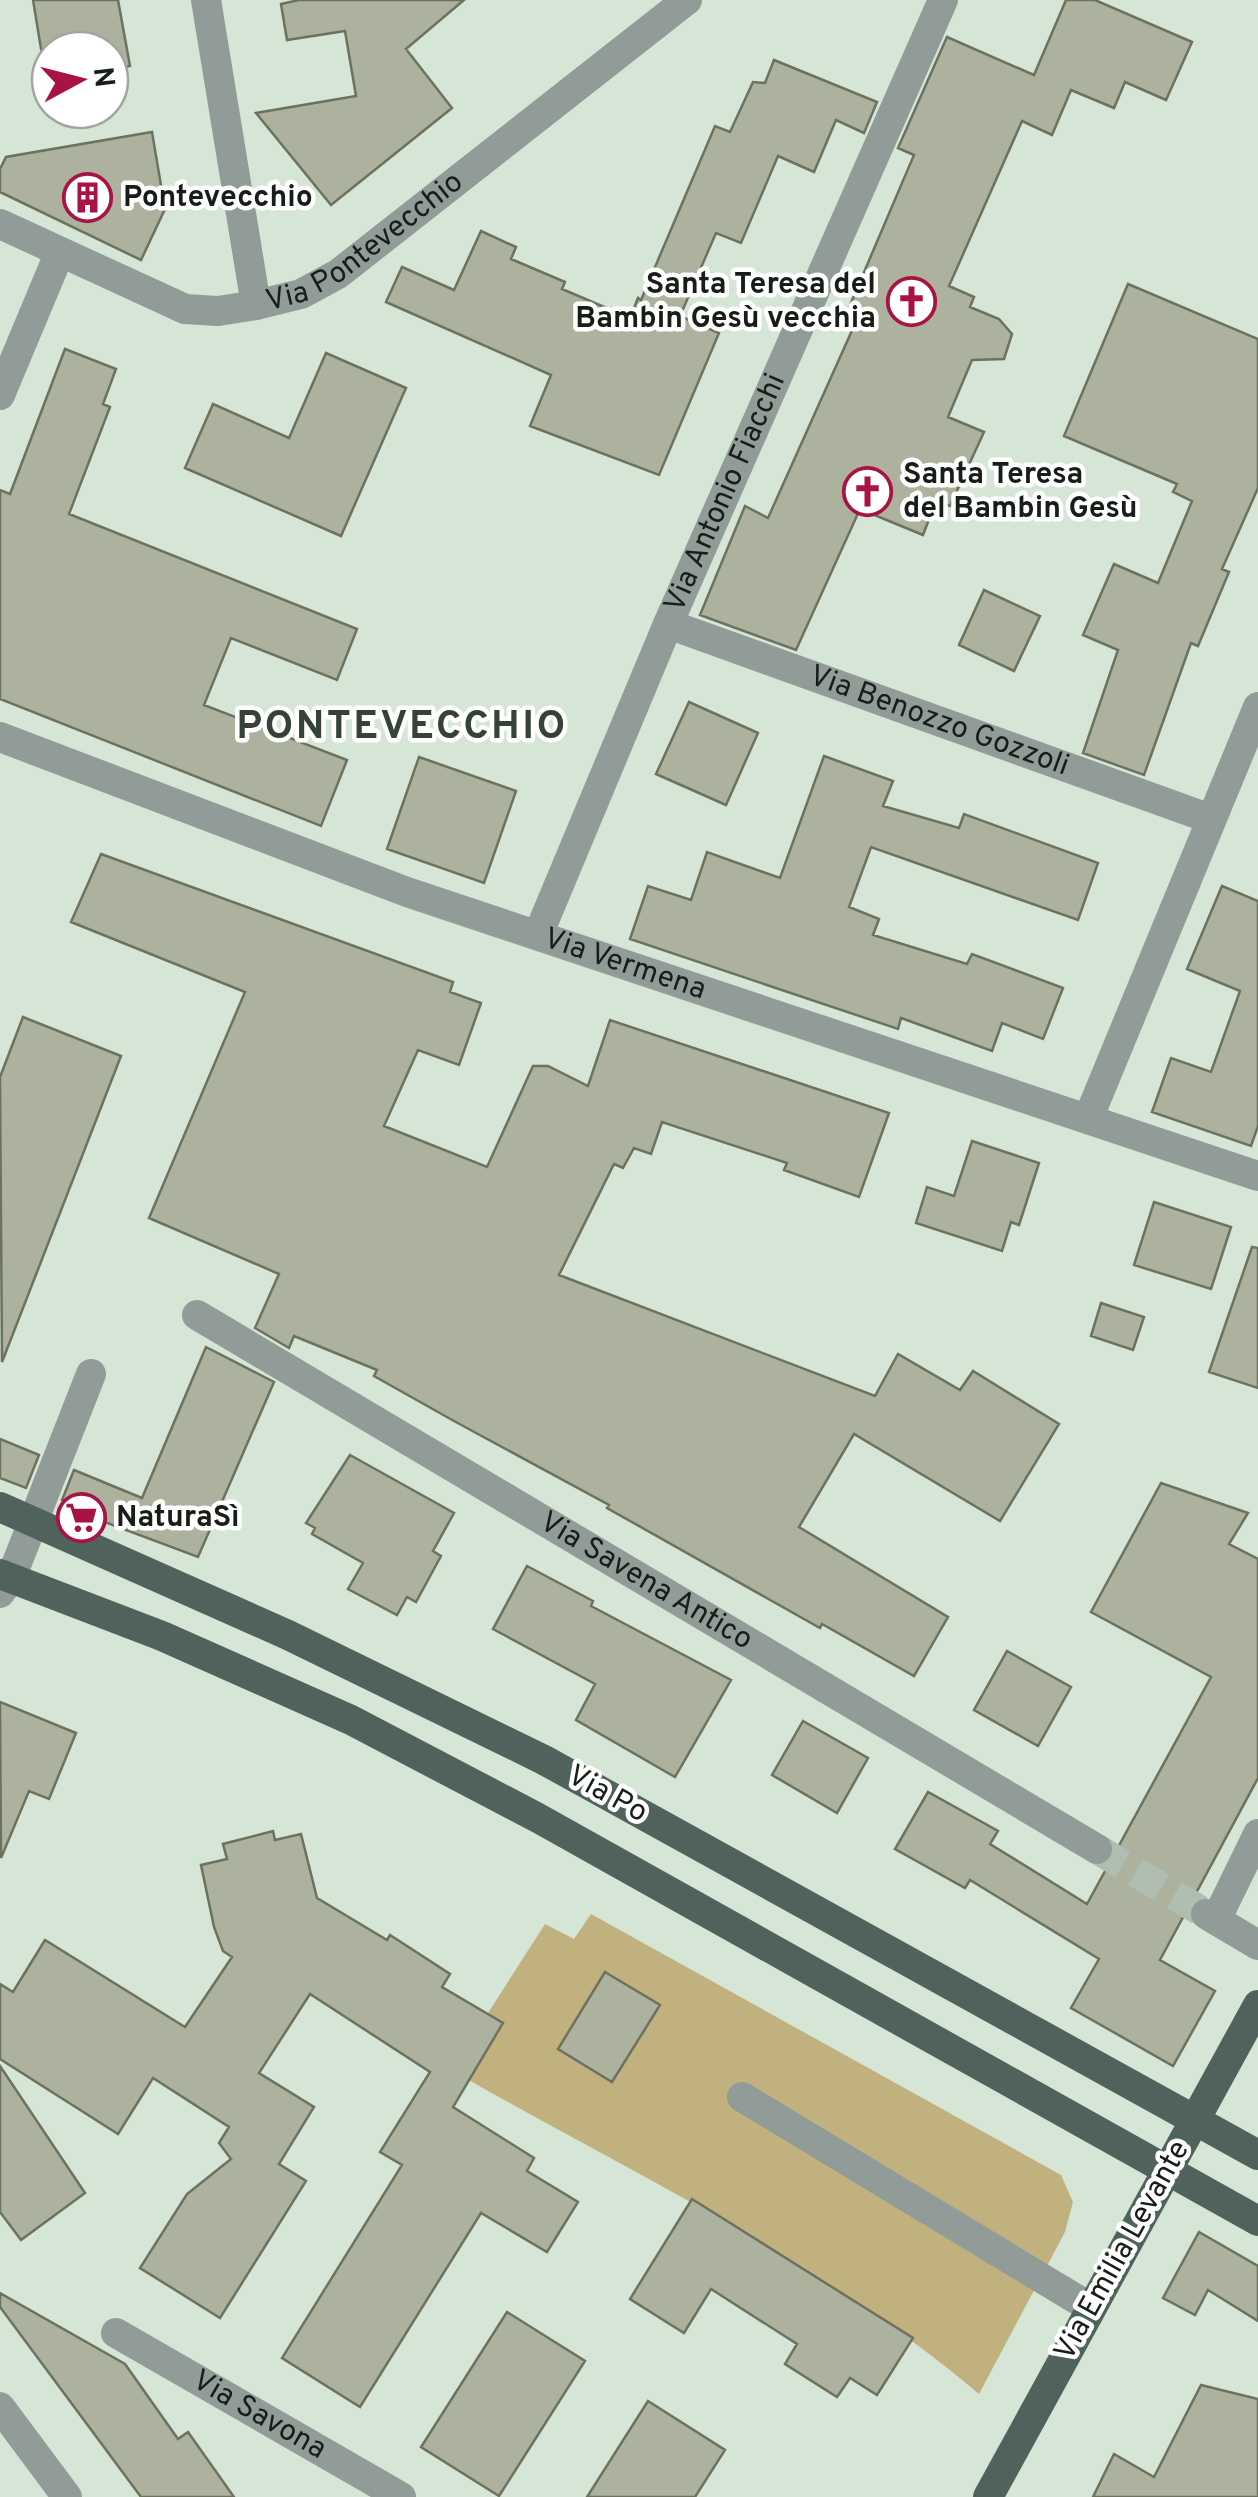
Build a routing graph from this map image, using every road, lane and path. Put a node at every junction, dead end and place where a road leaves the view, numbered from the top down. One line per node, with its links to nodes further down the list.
1 (206, 0): 6 (street)
2 (688, 0): 6 (street, Via Pontevecchio)
3 (943, 0): 8 (street, Via Antonio Fiacchi)
4 (0, 224): 5 (street, Via Pontevecchio)
5 (59, 254): 6 (street, Via Pontevecchio); 7 (street)
6 (256, 305)
7 (0, 394)
8 (668, 624): 11 (street, Via Benozzo Gozzoli); 12 (street, Via Antonio Fiacchi)
9 (1258, 707): 11 (street)
10 (0, 736): 12 (street, Via Vermena)
11 (1210, 820): 13 (street)
12 (538, 935): 13 (street, Via Vermena)
13 (1088, 1119): 14 (street, Via Vermena)
14 (1258, 1176)
15 (197, 1315): 21 (street, Via Savena Antico)
16 (91, 1374): 18 (street)
17 (0, 1507): 18 (main road, Via Po)
18 (33, 1519): 19 (street); 25 (main road, Via Po)
19 (4, 1582): 27 (main road, Via Po)
20 (1258, 1834): 22 (street)
21 (1097, 1850)
22 (1258, 1945)
23 (1258, 2005): 25 (main road, Via Emilia Levante)
24 (742, 2097): 29 (street)
25 (1195, 2122): 26 (main road, Via Po); 27 (main road, Via Emilia Levante)
26 (1258, 2155)
27 (1167, 2172): 28 (main road, Via Po); 29 (main road, Via Emilia Levante)
28 (1258, 2221)
29 (1091, 2308): 34 (main road, Via Emilia Levante)
30 (116, 2333): 33 (street, Via Savona)
31 (0, 2407): 32 (street)
32 (66, 2497)
33 (401, 2497)
34 (988, 2497)

